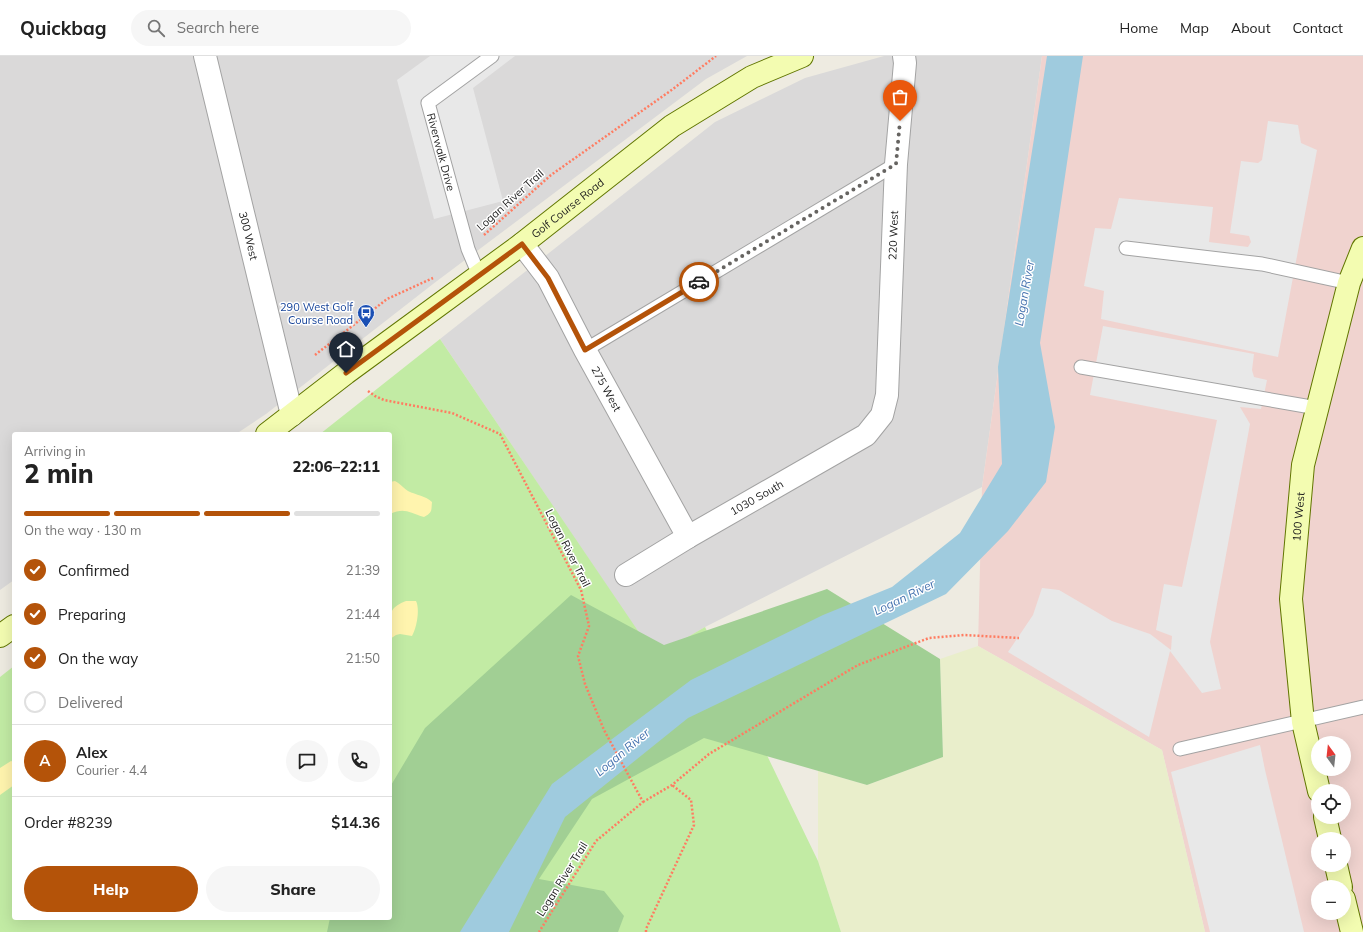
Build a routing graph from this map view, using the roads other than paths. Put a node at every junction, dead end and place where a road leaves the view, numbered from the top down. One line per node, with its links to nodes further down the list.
1 (205, 56): 14 (street, 300 West)
2 (492, 56): 9 (lane, Riverwalk Drive)
3 (802, 56): 6 (street, Golf Course Road)
4 (904, 56): 5 (street, 220 West)
5 (896, 164): 11 (lane); 15 (street, 220 West)
6 (522, 244): 9 (street, Golf Course Road); 11 (street, 275 West)
7 (1126, 248): 10 (lane)
8 (1363, 248): 10 (street, 100 West)
9 (479, 275): 14 (street, Golf Course Road)
10 (1349, 283): 13 (street, 100 West)
11 (585, 350): 17 (street, 275 West)
12 (1081, 367): 13 (lane)
13 (1317, 408): 22 (street, 100 West)
14 (292, 415): 16 (street, Golf Course Road)
15 (882, 415): 17 (street, 1030 South)
16 (270, 432)
17 (688, 537): 18 (street, 1030 South)
18 (626, 575)
19 (12, 627): 20 (street)
20 (0, 636)
21 (1363, 707): 22 (lane)
22 (1303, 722): 23 (lane); 24 (street, 100 West)
23 (1180, 749)
24 (1317, 784)
25 (1349, 920): 26 (street)
26 (1352, 932)

